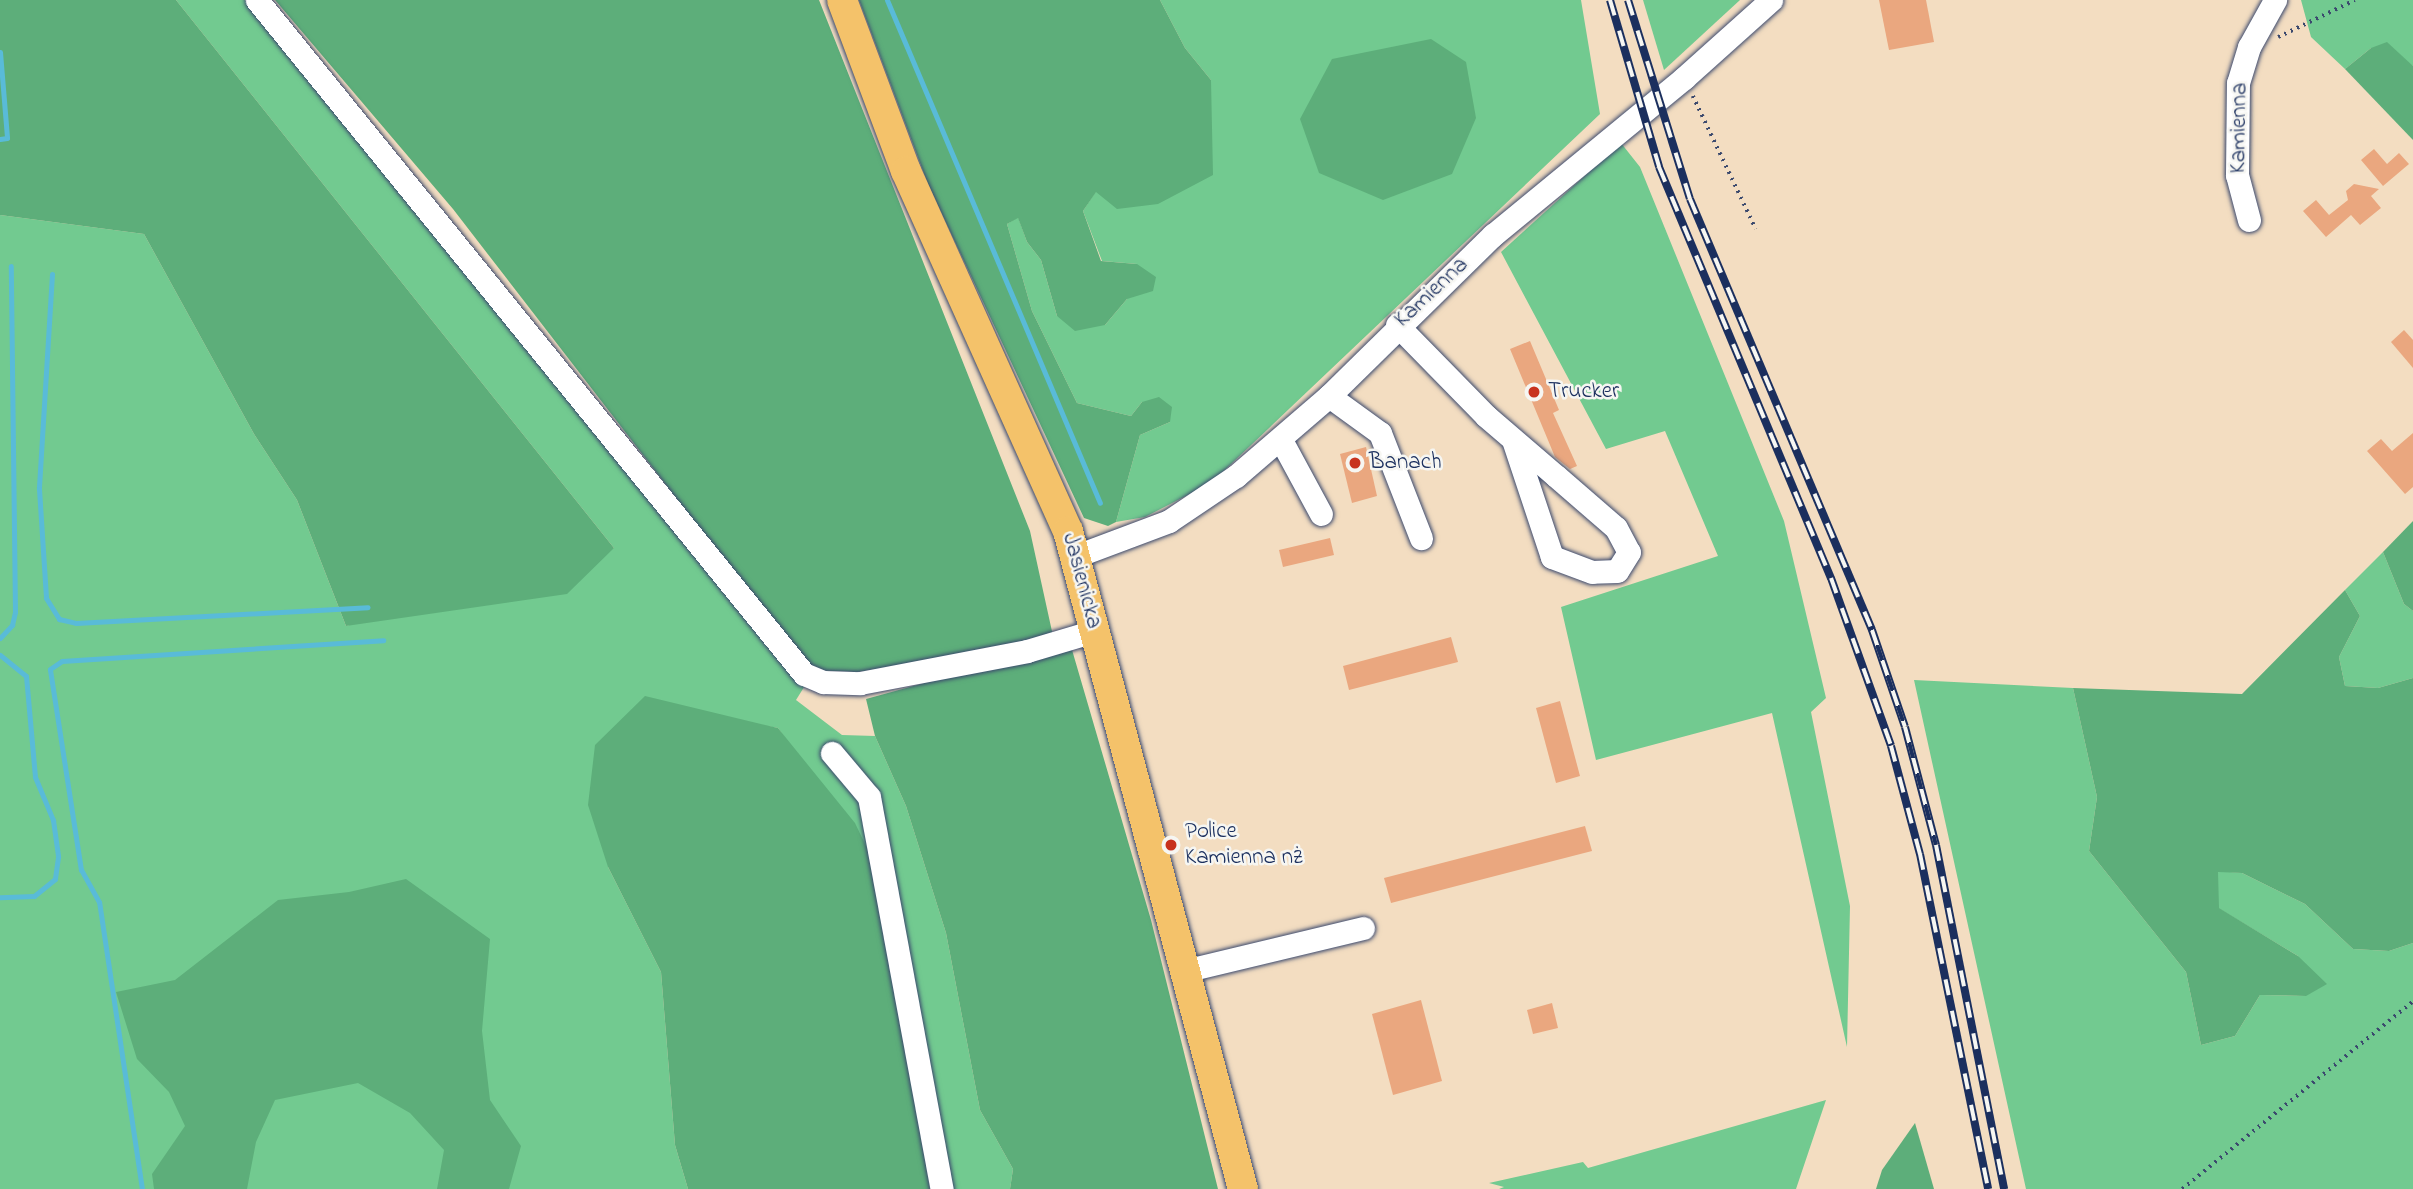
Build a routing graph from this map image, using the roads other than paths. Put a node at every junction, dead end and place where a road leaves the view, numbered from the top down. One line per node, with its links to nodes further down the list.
1 (257, 0): 13 (street)
2 (842, 0): 12 (main road, Jasienicka)
3 (1771, 0): 6 (street, Kamienna)
4 (2275, 0): 5 (street, Kamienna)
5 (2249, 220)
6 (1397, 325): 7 (street, Kamienna); 9 (street)
7 (1329, 396): 8 (street, Kamienna); 11 (street)
8 (1281, 440): 10 (street); 12 (street, Kamienna)
9 (1513, 440): 9 (street)
10 (1321, 514)
11 (1421, 538)
12 (1076, 556): 13 (main road, Jasienicka)
13 (1094, 631): 16 (main road, Jasienicka)
14 (832, 753): 17 (street)
15 (1363, 928): 16 (street)
16 (1184, 971): 18 (main road, Jasienicka)
17 (943, 1189)
18 (1243, 1189)

